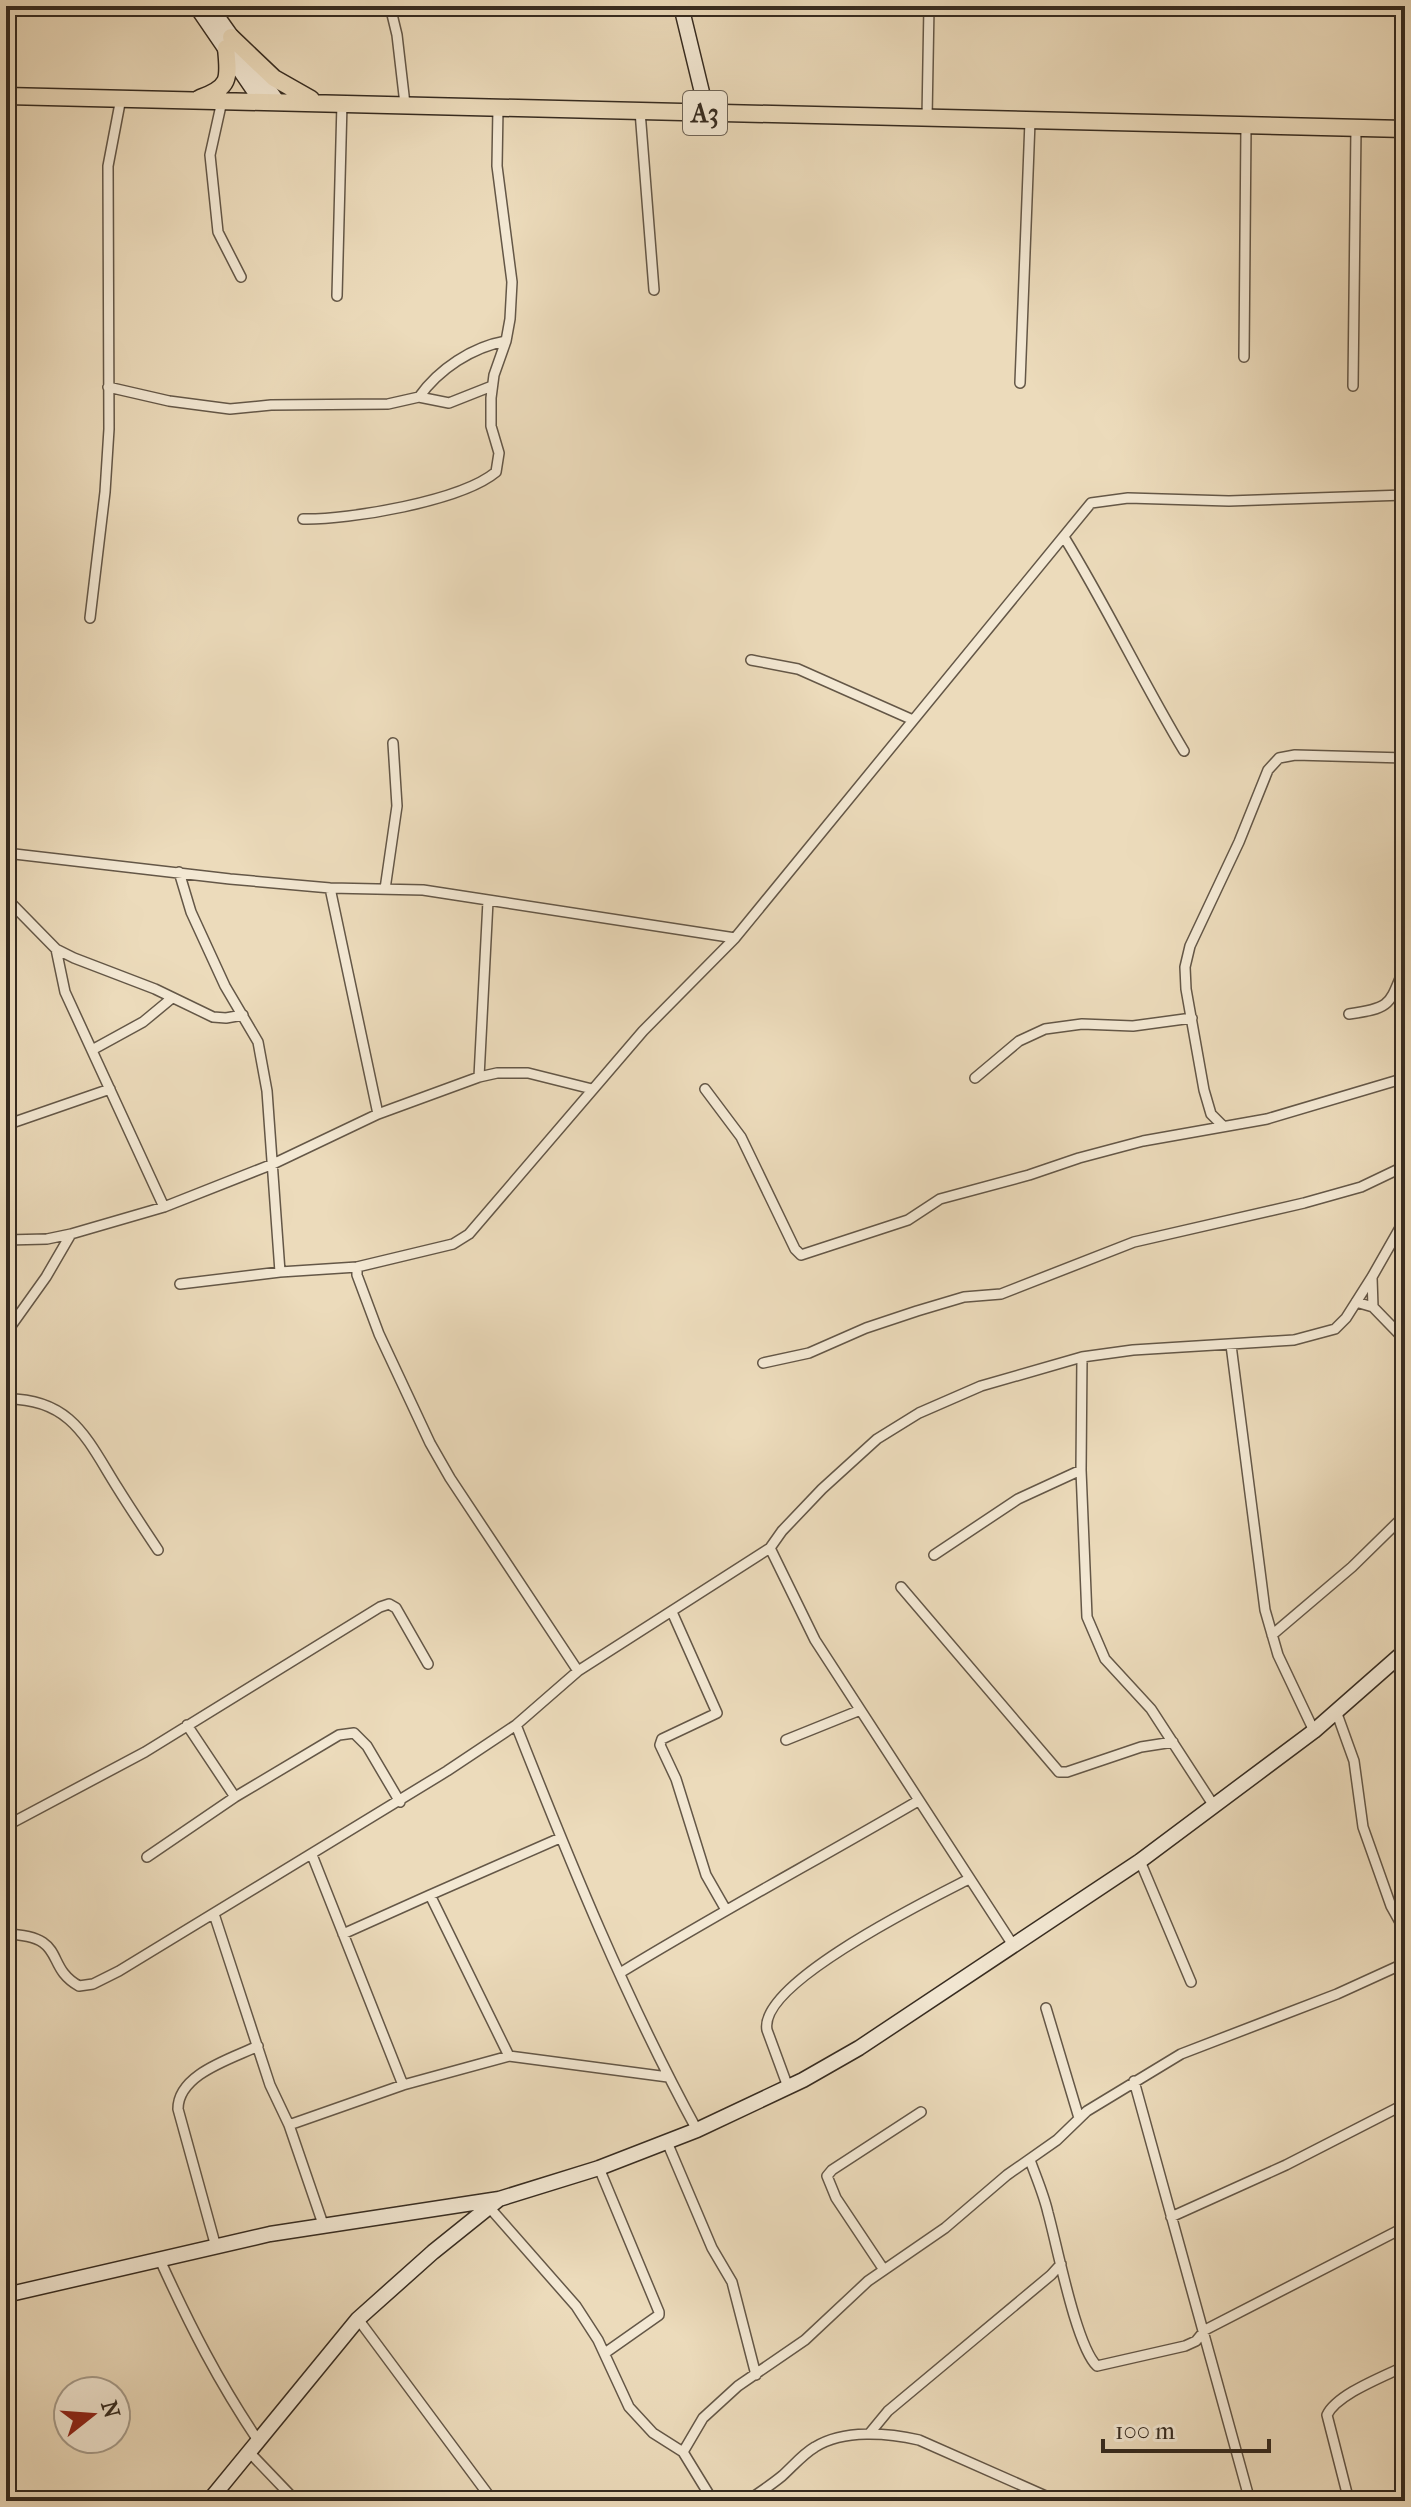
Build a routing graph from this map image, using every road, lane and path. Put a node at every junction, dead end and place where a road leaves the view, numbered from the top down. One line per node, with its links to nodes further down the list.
1 (196, 6): 6 (street)
2 (210, 6): 6 (street)
3 (390, 6): 14 (street)
4 (681, 6): 17 (street)
5 (929, 6): 18 (street)
6 (229, 42): 9 (highway); 11 (street); 12 (highway)
7 (6, 96): 8 (highway, A3)
8 (121, 98): 9 (highway, A3); 31 (street)
9 (190, 101): 10 (highway, A3)
10 (222, 101): 11 (highway, A3); 23 (street)
11 (269, 101): 12 (highway, A3)
12 (320, 103): 13 (highway, A3)
13 (342, 103): 14 (highway, A3); 25 (street)
14 (405, 104): 15 (highway, A3)
15 (498, 108): 16 (highway, A3); 26 (street)
16 (640, 111): 17 (highway, A3); 24 (street)
17 (707, 113): 18 (highway, A3)
18 (927, 118): 19 (highway, A3)
19 (1030, 121): 20 (highway, A3); 28 (street)
20 (1246, 126): 21 (highway, A3); 27 (street)
21 (1356, 128): 22 (highway, A3); 30 (street)
22 (1405, 129)
23 (241, 277)
24 (654, 290)
25 (337, 296)
26 (506, 341): 29 (street); 32 (street)
27 (1244, 357)
28 (1020, 383)
29 (492, 386): 32 (street); 34 (street)
30 (1353, 386)
31 (108, 387): 32 (street); 36 (street)
32 (419, 397)
33 (1405, 495): 35 (street)
34 (303, 519)
35 (1064, 537): 38 (street); 40 (street)
36 (90, 618)
37 (751, 660): 38 (street)
38 (913, 720): 48 (street)
39 (393, 743): 45 (street)
40 (1184, 751)
41 (1405, 758): 54 (street)
42 (6, 853): 43 (street)
43 (179, 872): 44 (street); 53 (street)
44 (330, 888): 45 (street); 62 (street)
45 (385, 889): 47 (street)
46 (6, 898): 49 (street)
47 (488, 901): 48 (street); 56 (street)
48 (735, 938): 60 (street)
49 (56, 949): 51 (street); 55 (street)
50 (1405, 966): 52 (street)
51 (172, 998): 53 (street); 55 (street)
52 (1349, 1014)
53 (243, 1015): 65 (street)
54 (1192, 1018): 57 (street); 64 (street)
55 (92, 1050): 59 (street)
56 (479, 1077): 60 (street); 62 (street)
57 (975, 1078)
58 (1405, 1078): 64 (street)
59 (110, 1089): 63 (street); 67 (street)
60 (592, 1089): 71 (street)
61 (705, 1089): 64 (street)
62 (378, 1114): 65 (street)
63 (6, 1125)
64 (1223, 1126)
65 (273, 1164): 67 (street); 72 (street)
66 (1405, 1166): 81 (street)
67 (164, 1207): 69 (street)
68 (1405, 1219): 73 (street)
69 (71, 1234): 70 (street); 77 (street)
70 (6, 1240)
71 (357, 1267): 72 (street); 93 (street)
72 (280, 1272): 74 (street)
73 (1372, 1277): 75 (street); 76 (street)
74 (180, 1284)
75 (1356, 1302): 76 (street); 79 (street)
76 (1373, 1307): 78 (street)
77 (6, 1333)
78 (1405, 1340)
79 (1231, 1345): 80 (street); 90 (street)
80 (1082, 1357): 83 (street); 85 (street)
81 (763, 1363)
82 (6, 1399): 86 (street)
83 (1081, 1470): 87 (street); 100 (street)
84 (1405, 1515): 90 (street)
85 (770, 1548): 89 (street); 94 (street)
86 (158, 1550)
87 (934, 1555)
88 (901, 1587): 100 (street)
89 (672, 1612): 93 (street); 112 (street)
90 (1272, 1635): 98 (street)
91 (1405, 1651): 95 (street)
92 (428, 1664): 96 (street)
93 (578, 1671): 97 (street)
94 (858, 1711): 99 (street); 102 (street)
95 (1336, 1711): 98 (street); 114 (street)
96 (187, 1725): 101 (street); 105 (street)
97 (516, 1725): 103 (street); 106 (street)
98 (1314, 1731): 104 (street)
99 (786, 1740)
100 (1173, 1742): 104 (street)
101 (235, 1797): 103 (street); 108 (street)
102 (918, 1801): 110 (street); 112 (street)
103 (400, 1802): 107 (street)
104 (1214, 1806): 109 (street)
105 (6, 1826)
106 (560, 1838): 111 (street); 119 (street)
107 (312, 1855): 113 (street); 116 (street)
108 (147, 1857)
109 (1140, 1861): 117 (street); 120 (street)
110 (969, 1879): 117 (street); 127 (street)
111 (430, 1895): 116 (street); 123 (street)
112 (726, 1910): 119 (street)
113 (214, 1914): 115 (street); 122 (street)
114 (1405, 1931)
115 (6, 1934)
116 (343, 1934): 126 (street)
117 (1013, 1945): 127 (street)
118 (1405, 1963): 125 (street)
119 (620, 1973): 124 (street)
120 (1191, 1982)
121 (1046, 2008): 130 (street)
122 (258, 2046): 131 (street); 140 (street)
123 (509, 2056): 124 (street); 126 (street)
124 (668, 2077): 132 (street)
125 (1134, 2081): 130 (street); 137 (street)
126 (403, 2085): 131 (street)
127 (788, 2087): 132 (street)
128 (1405, 2104): 137 (street)
129 (921, 2112): 143 (street)
130 (1079, 2118): 134 (street)
131 (289, 2125): 138 (street)
132 (697, 2130): 133 (street)
133 (667, 2142): 135 (street); 151 (street)
134 (1030, 2160): 142 (street); 143 (street)
135 (599, 2168): 136 (street); 149 (street)
136 (494, 2203): 138 (street); 147 (street); 149 (street)
137 (1171, 2217): 148 (street)
138 (324, 2227): 140 (street)
139 (1405, 2227): 148 (street)
140 (216, 2247): 141 (street)
141 (160, 2260): 146 (street); 153 (street)
142 (1061, 2264): 144 (street); 145 (street)
143 (884, 2270): 151 (street)
144 (1051, 2275): 145 (street); 152 (street)
145 (1065, 2281): 148 (street)
146 (6, 2295)
147 (358, 2319): 153 (street); 157 (street)
148 (1205, 2330): 161 (street)
149 (605, 2353): 154 (street)
150 (1405, 2366): 162 (street)
151 (756, 2375): 154 (street)
152 (869, 2434): 159 (street); 160 (street)
153 (254, 2448): 155 (street); 156 (street)
154 (683, 2452): 158 (street)
155 (209, 2501)
156 (296, 2501)
157 (493, 2501)
158 (713, 2501)
159 (747, 2501)
160 (1057, 2501)
161 (1250, 2501)
162 (1349, 2501)

